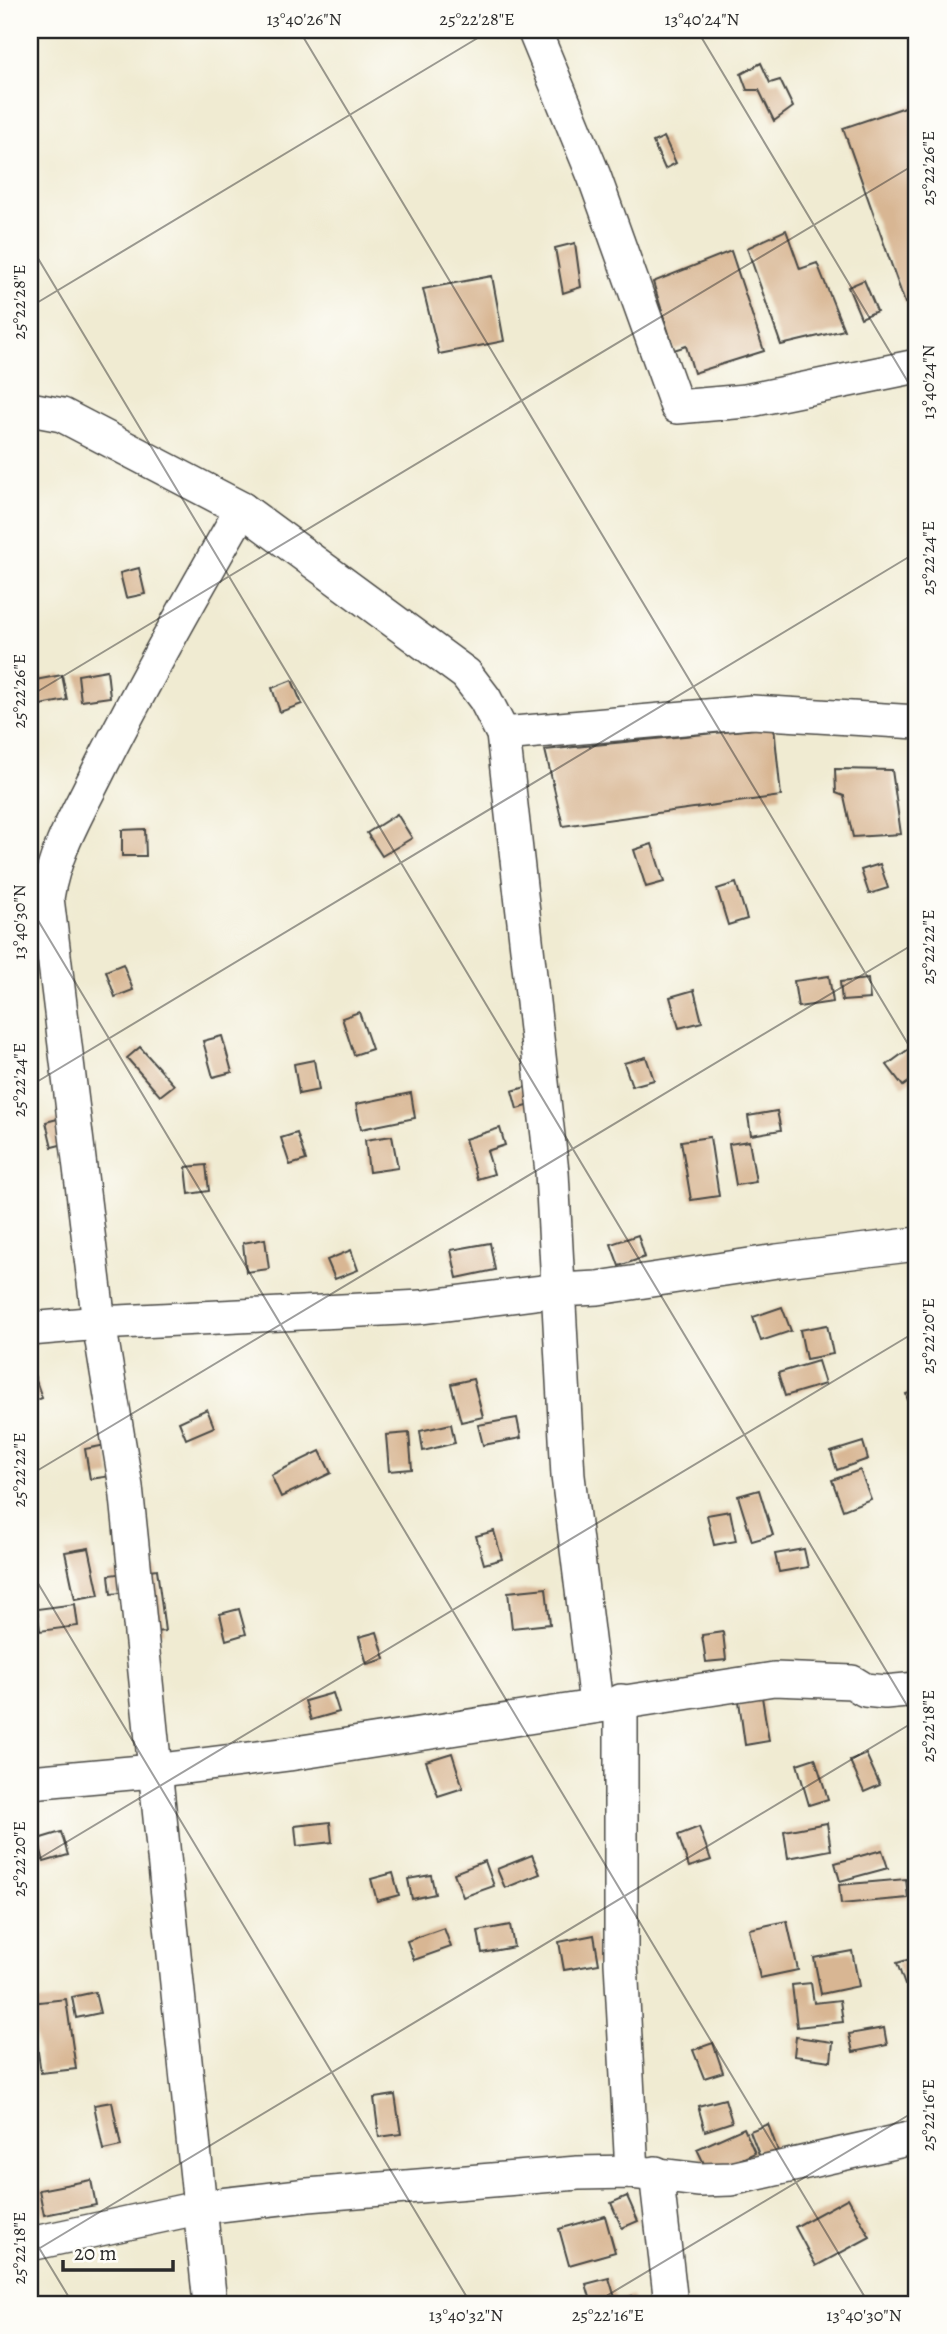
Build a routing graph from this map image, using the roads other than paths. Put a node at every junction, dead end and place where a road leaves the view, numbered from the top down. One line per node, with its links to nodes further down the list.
1 (534, 30): 2 (street)
2 (917, 366)
3 (30, 409): 4 (street)
4 (242, 509): 6 (street); 7 (street)
5 (917, 722): 6 (street)
6 (503, 734): 9 (street)
7 (40, 879): 10 (street)
8 (917, 1244): 9 (street)
9 (558, 1290): 10 (street); 13 (street)
10 (99, 1323): 11 (street); 14 (street)
11 (30, 1329)
12 (917, 1689): 13 (street)
13 (609, 1703): 14 (street); 17 (street)
14 (153, 1771): 15 (street); 18 (street)
15 (30, 1783)
16 (917, 2137): 17 (street)
17 (644, 2172): 18 (street); 21 (street)
18 (202, 2207): 19 (street); 20 (street)
19 (30, 2244)
20 (210, 2304)
21 (671, 2304)

